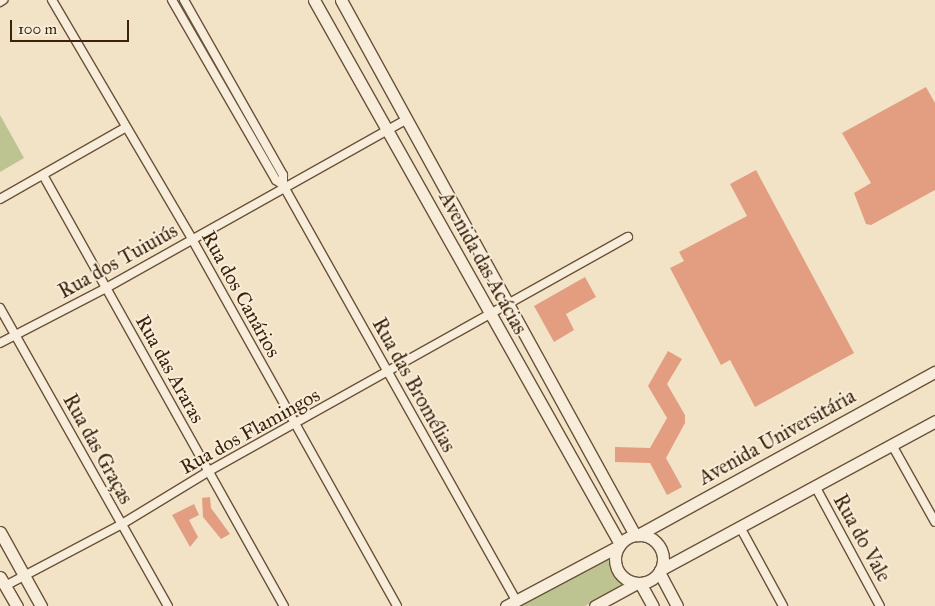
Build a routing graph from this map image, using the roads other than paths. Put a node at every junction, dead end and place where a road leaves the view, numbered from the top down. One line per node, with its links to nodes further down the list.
1 (52, 0): 7 (street, Rua dos Canários)
2 (172, 0): 10 (street, Rua das Bromélias)
3 (184, 0): 10 (street, Rua das Bromélias)
4 (314, 0): 8 (street, Avenida das Acácias)
5 (341, 0): 6 (street, Avenida das Acácias)
6 (407, 119): 8 (street, Rua dos Tuiuiús); 15 (street, Avenida das Acácias)
7 (126, 127): 9 (street); 13 (street, Rua dos Canários)
8 (387, 130): 10 (street, Rua dos Tuiuiús); 17 (street, Avenida das Acácias)
9 (43, 175): 11 (street); 14 (street, Rua das Araras)
10 (283, 185): 13 (street, Rua dos Tuiuiús); 21 (street, Rua das Bromélias)
11 (0, 199)
12 (628, 237): 15 (street, Rua dos Flamingos)
13 (192, 239): 14 (street, Rua dos Tuiuiús); 23 (street, Rua dos Canários)
14 (106, 288): 18 (street, Rua dos Tuiuiús); 25 (street, Rua das Araras)
15 (510, 304): 17 (street, Rua dos Flamingos); 31 (street, Avenida das Acácias)
16 (0, 308): 18 (street, Rua das Graças)
17 (491, 317): 21 (street, Rua dos Flamingos); 32 (street, Avenida das Acácias)
18 (15, 334): 19 (street, Rua dos Tuiuiús); 28 (street, Rua das Graças)
19 (0, 343)
20 (935, 372): 31 (street, Avenida Universitária)
21 (388, 373): 23 (street, Rua dos Flamingos); 37 (street, Rua das Bromélias)
22 (935, 421): 24 (street)
23 (295, 423): 25 (street, Rua dos Flamingos); 42 (street, Rua dos Canários)
24 (892, 445): 26 (street); 27 (street)
25 (209, 471): 28 (street, Rua dos Flamingos); 41 (street, Rua das Araras)
26 (815, 486): 29 (street); 47 (street, Rua do Vale)
27 (935, 522)
28 (122, 524): 34 (street, Rua dos Flamingos); 40 (street, Rua das Graças)
29 (740, 527): 33 (street); 46 (street)
30 (0, 532): 34 (street)
31 (637, 535): 32 (street); 33 (street)
32 (620, 545): 36 (street); 37 (street)
33 (659, 571): 36 (street); 45 (street)
34 (24, 576): 35 (street, Rua dos Flamingos); 39 (street)
35 (3, 581): 38 (street)
36 (639, 583): 43 (street); 44 (street)
37 (511, 604)
38 (17, 606)
39 (41, 606)
40 (168, 606)
41 (284, 606)
42 (397, 606)
43 (595, 606)
44 (653, 606)
45 (677, 606)
46 (783, 606)
47 (880, 606)

